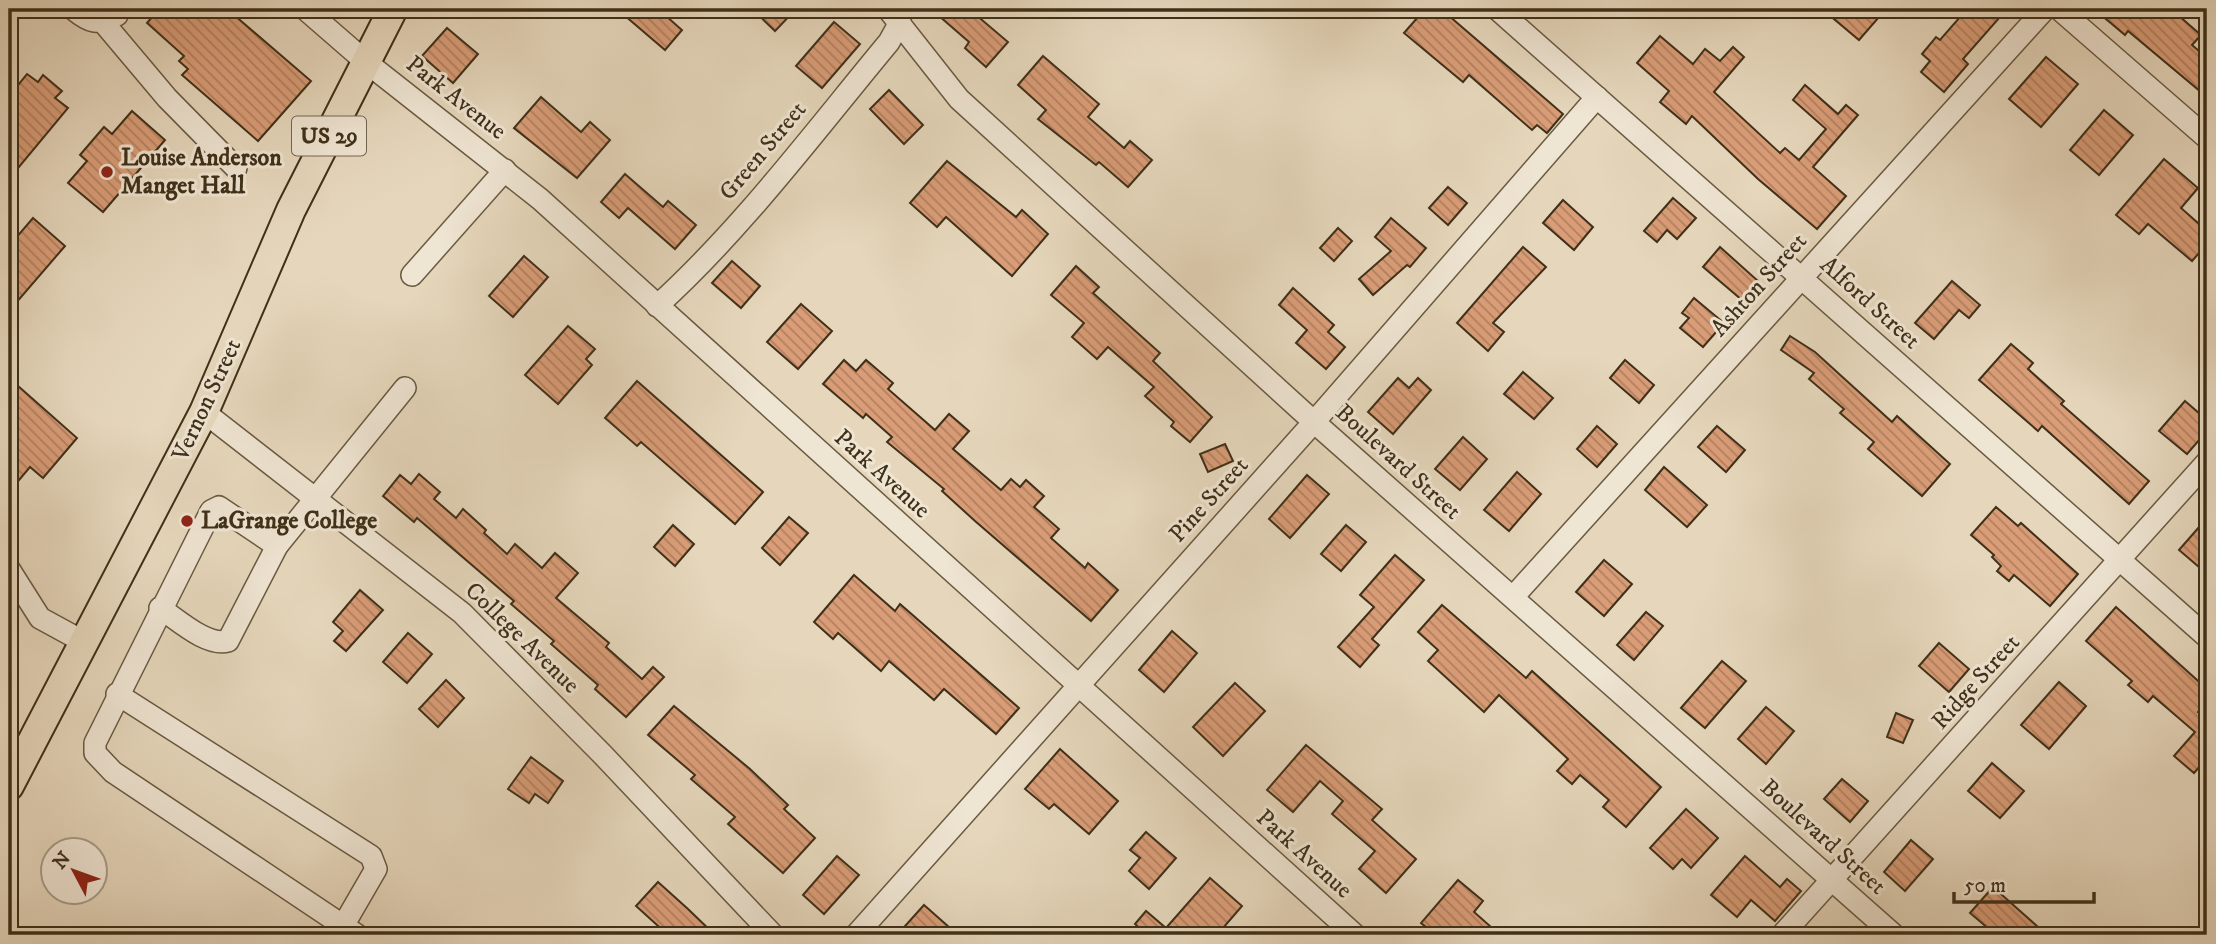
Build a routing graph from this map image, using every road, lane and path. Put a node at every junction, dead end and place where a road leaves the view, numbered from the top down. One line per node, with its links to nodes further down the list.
1 (73, 9): 7 (street)
2 (305, 9): 9 (street, Park Avenue)
3 (393, 9): 9 (main road, Vernon Street / US 29)
4 (1497, 9): 10 (street, Alford Street)
5 (2045, 9): 15 (street, Ashton Street)
6 (2059, 9): 11 (street)
7 (111, 15): 12 (street)
8 (894, 15): 16 (street, Green Street); 19 (street, Boulevard Street)
9 (366, 62): 13 (street, Park Avenue); 18 (main road, Vernon Street / US 29)
10 (1597, 97): 15 (street, Alford Street); 19 (street, Pine Street)
11 (2207, 138)
12 (236, 168)
13 (505, 170): 14 (street); 16 (street, Park Avenue)
14 (412, 275)
15 (1802, 277): 23 (street, Alford Street); 25 (street, Ashton Street)
16 (657, 306): 29 (street, Park Avenue)
17 (405, 388): 21 (street)
18 (204, 412): 21 (street, College Avenue); 28 (main road, Vernon Street / US 29)
19 (1314, 422): 25 (street, Boulevard Street); 29 (street, Pine Street)
20 (2207, 462): 23 (street, Ridge Street)
21 (314, 498): 22 (street); 34 (street, College Avenue)
22 (277, 546): 26 (street); 26 (street)
23 (2120, 561): 27 (street, Alford Street); 32 (street, Ridge Street)
24 (9, 569): 28 (street)
25 (1513, 597): 32 (street, Boulevard Street)
26 (160, 608): 30 (street)
27 (2207, 637)
28 (84, 642): 31 (main road, Vernon Street / US 29)
29 (1077, 684): 35 (street, Pine Street); 36 (street, Park Avenue)
30 (117, 694): 33 (street); 33 (street)
31 (9, 786)
32 (1832, 880): 37 (street, Ridge Street); 38 (street, Boulevard Street)
33 (350, 930)
34 (773, 935)
35 (856, 935)
36 (1355, 935)
37 (1782, 935)
38 (1894, 935)

